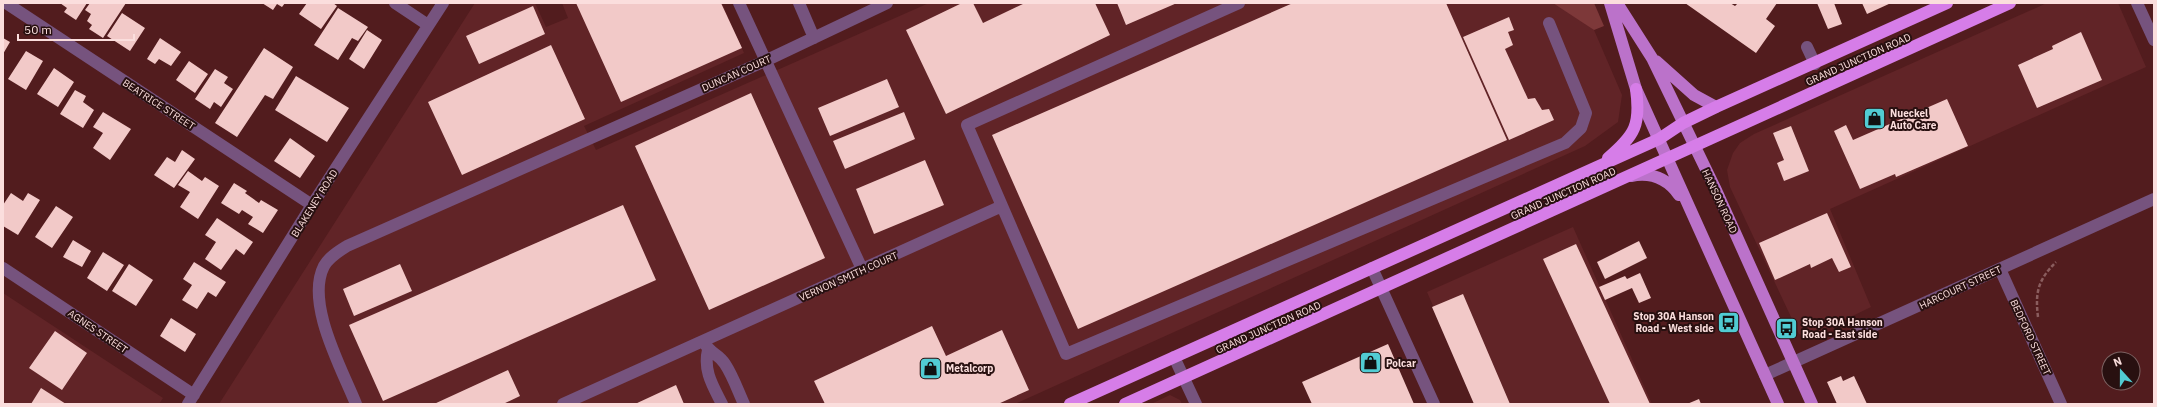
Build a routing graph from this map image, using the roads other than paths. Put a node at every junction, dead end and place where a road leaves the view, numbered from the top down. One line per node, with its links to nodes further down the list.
1 (6, 3): 30 (street, BEATRICE STREET)
2 (395, 3): 14 (street)
3 (442, 3): 14 (street, BLAKENEY ROAD)
4 (739, 3): 19 (street)
5 (799, 3): 15 (street)
6 (887, 3): 15 (street, DUNCAN COURT)
7 (1239, 3): 31 (street)
8 (1610, 3): 21 (main road)
9 (1617, 3): 18 (main road, HANSON ROAD)
10 (1947, 3): 20 (highway, GRAND JUNCTION ROAD)
11 (2010, 3): 25 (highway, GRAND JUNCTION ROAD)
12 (2137, 3): 16 (street)
13 (1548, 23): 31 (street)
14 (428, 25): 30 (street, BLAKENEY ROAD)
15 (814, 38): 19 (street, DUNCAN COURT)
16 (2154, 40)
17 (1807, 47): 20 (street)
18 (1652, 58): 22 (main road); 23 (main road, HANSON ROAD)
19 (765, 61): 35 (street); 44 (street, DUNCAN COURT)
20 (1815, 64): 22 (highway, GRAND JUNCTION ROAD)
21 (1636, 89): 24 (main road); 27 (highway)
22 (1716, 108): 23 (highway, GRAND JUNCTION ROAD)
23 (1683, 123): 24 (highway, GRAND JUNCTION ROAD); 25 (main road, HANSON ROAD)
24 (1659, 139): 26 (main road); 27 (highway, GRAND JUNCTION ROAD)
25 (1695, 146): 26 (highway, GRAND JUNCTION ROAD); 40 (main road, HANSON ROAD)
26 (1668, 159): 28 (highway, GRAND JUNCTION ROAD); 32 (main road)
27 (1596, 167): 34 (highway, GRAND JUNCTION ROAD)
28 (1631, 176): 32 (main road); 37 (highway, GRAND JUNCTION ROAD)
29 (2154, 199): 36 (street, HARCOURT STREET)
30 (312, 205): 43 (street, BLAKENEY ROAD)
31 (1002, 206): 35 (street, VERNON SMITH COURT)
32 (1693, 216): 41 (main road)
33 (3, 268): 43 (street, AGNES STREET)
34 (1372, 268): 37 (street); 39 (highway, GRAND JUNCTION ROAD)
35 (862, 269): 38 (street, VERNON SMITH COURT)
36 (2000, 269): 40 (street, HARCOURT STREET); 54 (street, BEDFORD STREET)
37 (1382, 288): 42 (highway, GRAND JUNCTION ROAD); 51 (street)
38 (706, 346): 45 (street, VERNON SMITH COURT); 46 (street); 47 (street)
39 (1174, 357): 42 (street); 48 (highway, GRAND JUNCTION ROAD)
40 (1793, 363): 41 (street, HARCOURT STREET); 53 (main road, HANSON ROAD)
41 (1765, 375): 52 (main road)
42 (1184, 378): 49 (highway, GRAND JUNCTION ROAD); 50 (street)
43 (191, 399)
44 (356, 404)
45 (563, 404)
46 (722, 404)
47 (744, 404)
48 (1070, 404)
49 (1125, 404)
50 (1196, 404)
51 (1434, 404)
52 (1778, 404)
53 (1812, 404)
54 (2061, 404)

